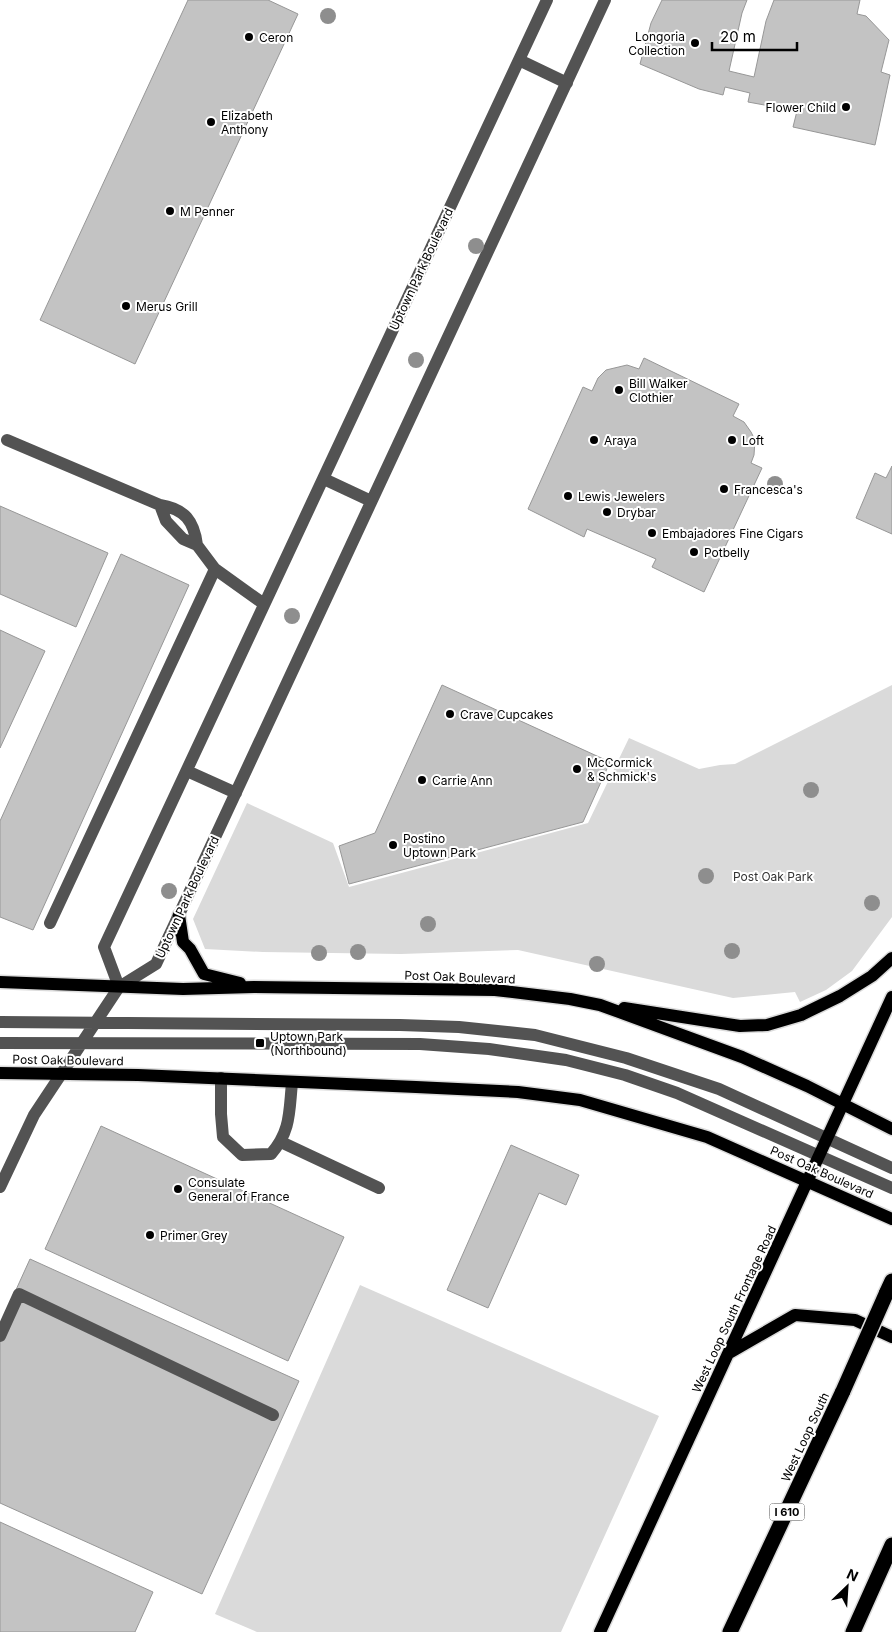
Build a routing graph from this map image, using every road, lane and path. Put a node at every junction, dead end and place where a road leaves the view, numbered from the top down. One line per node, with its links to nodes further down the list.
1 (547, 0): 3 (street, Uptown Park Boulevard)
2 (604, 0): 4 (street, Uptown Park Boulevard)
3 (519, 60): 4 (street); 6 (street, Uptown Park Boulevard)
4 (567, 83): 7 (street, Uptown Park Boulevard)
5 (7, 440): 8 (street)
6 (324, 479): 7 (street); 11 (street, Uptown Park Boulevard)
7 (371, 501): 13 (street, Uptown Park Boulevard)
8 (160, 505): 9 (street); 9 (street)
9 (197, 546): 10 (street)
10 (215, 569): 11 (street); 15 (street)
11 (264, 604): 12 (street, Uptown Park Boulevard)
12 (187, 771): 13 (street); 18 (street, Uptown Park Boulevard)
13 (236, 792): 14 (street, Uptown Park Boulevard)
14 (179, 915): 18 (street, Uptown Park Boulevard); 19 (main road)
15 (50, 923)
16 (892, 958): 21 (main road)
17 (0, 982): 18 (main road, Post Oak Boulevard)
18 (119, 987): 19 (main road, Post Oak Boulevard); 23 (street)
19 (254, 987): 21 (main road, Post Oak Boulevard)
20 (892, 997): 30 (main road, West Loop South Frontage Road)
21 (600, 1005): 30 (main road, Post Oak Boulevard)
22 (0, 1022): 23 (street)
23 (94, 1023): 25 (street); 32 (street)
24 (0, 1043): 25 (street)
25 (82, 1043): 27 (street); 34 (street)
26 (0, 1072): 27 (main road, Post Oak Boulevard)
27 (60, 1075): 28 (main road, Post Oak Boulevard); 37 (street)
28 (221, 1078): 29 (main road, Post Oak Boulevard); 33 (street)
29 (292, 1083): 33 (street); 36 (main road, Post Oak Boulevard)
30 (843, 1104): 31 (main road, Post Oak Boulevard); 32 (main road, West Loop South Frontage Road)
31 (892, 1129)
32 (828, 1137): 34 (main road, West Loop South Frontage Road); 35 (street)
33 (281, 1142): 38 (street)
34 (819, 1155): 36 (main road, West Loop South Frontage Road); 39 (street)
35 (892, 1168)
36 (808, 1181): 40 (main road, Post Oak Boulevard); 44 (main road, West Loop South Frontage Road)
37 (0, 1187)
38 (379, 1188)
39 (892, 1188)
40 (892, 1219)
41 (892, 1282): 48 (highway, West Loop South / I 610, bridge)
42 (0, 1336): 45 (street)
43 (892, 1337): 44 (main road)
44 (728, 1353): 47 (main road, West Loop South Frontage Road)
45 (273, 1415)
46 (892, 1545): 49 (highway)
47 (600, 1632)
48 (730, 1632)
49 (853, 1632)

